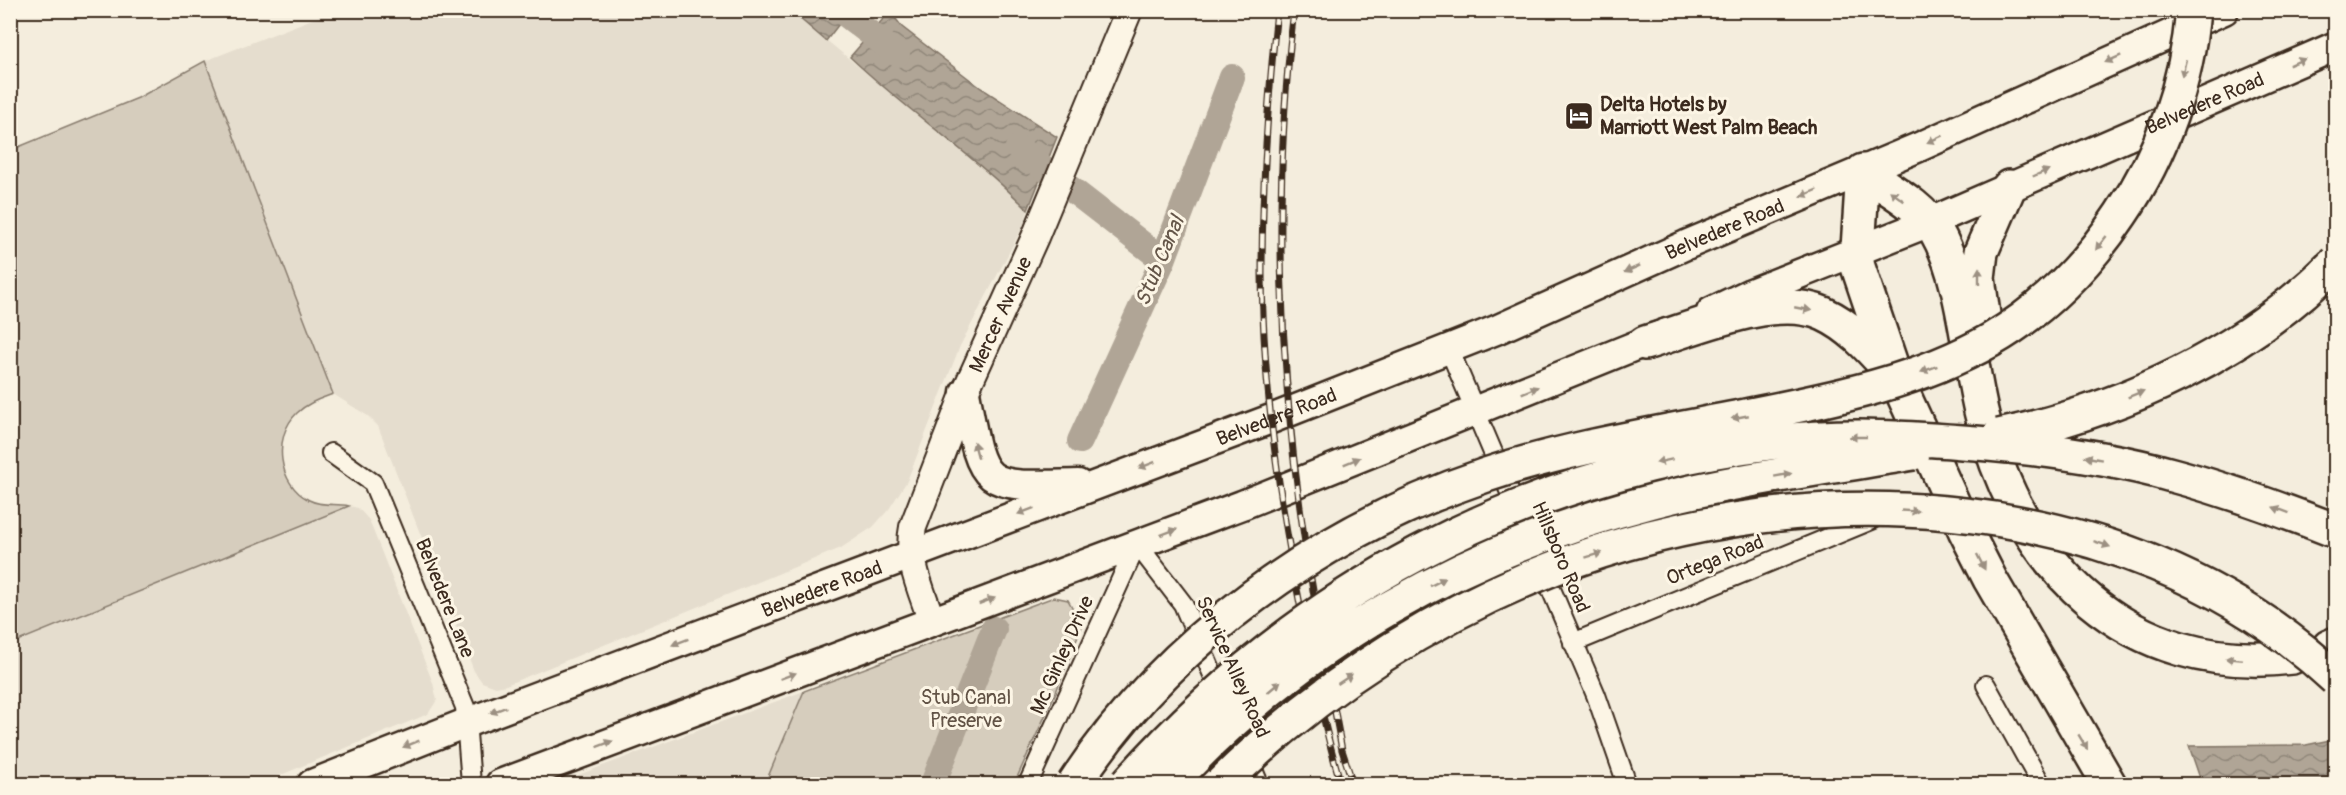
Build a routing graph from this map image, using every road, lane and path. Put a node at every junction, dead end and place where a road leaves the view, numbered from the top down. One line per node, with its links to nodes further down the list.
1 (1129, 10): 13 (street, Mercer Avenue)
2 (2193, 10): 32 (highway, one-way to 32, bridge)
3 (2224, 10): 5 (main road, Belvedere Road, one-way to 5)
4 (2336, 46): 6 (main road, Belvedere Road, one-way to 4)
5 (1863, 171): 7 (highway, one-way to 5); 8 (highway); 11 (main road, Belvedere Road, one-way to 11)
6 (2009, 187): 7 (main road, Belvedere Road); 16 (highway, one-way to 6)
7 (1930, 222): 8 (main road, Belvedere Road); 16 (highway)
8 (1856, 251): 10 (main road, Belvedere Road); 12 (highway)
9 (2336, 262): 34 (highway, one-way to 9, bridge)
10 (1645, 343): 12 (highway, one-way to 12); 14 (main road, Belvedere Road, one-way to 10)
11 (1449, 349): 14 (street, Hillsboro Road); 17 (main road, Belvedere Road, one-way to 17)
12 (1895, 376): 39 (highway, one-way to 39)
13 (965, 392): 17 (main road, one-way to 13); 21 (street, Mercer Avenue)
14 (1476, 412): 20 (main road, Belvedere Road, one-way to 14); 23 (street, Hillsboro Road)
15 (331, 453): 27 (street, Belvedere Lane)
16 (2003, 480): 24 (highway, one-way to 16)
17 (1101, 483): 21 (main road, Belvedere Road, one-way to 21)
18 (1874, 519): 23 (street, Ortega Road)
19 (2336, 531): 33 (highway, one-way to 33, bridge)
20 (1137, 544): 22 (main road, Belvedere Road, one-way to 20); 31 (street, Mc Ginley Drive); 36 (street, Service Alley Road)
21 (911, 554): 22 (street, Mercer Avenue); 27 (main road, Belvedere Road, one-way to 27)
22 (932, 622): 30 (main road, Belvedere Road, one-way to 22)
23 (1573, 643): 37 (street, Hillsboro Road)
24 (2292, 657)
25 (2336, 679): 35 (highway, one-way to 25, bridge)
26 (1986, 685): 38 (street)
27 (466, 723): 28 (main road, Belvedere Road, one-way to 28); 29 (street, Belvedere Lane)
28 (312, 784)
29 (471, 784)
30 (500, 784)
31 (1028, 784)
32 (1074, 784)
33 (1126, 784)
34 (1170, 784)
35 (1221, 784)
36 (1259, 784)
37 (1627, 784)
38 (2041, 784)
39 (2109, 784)

